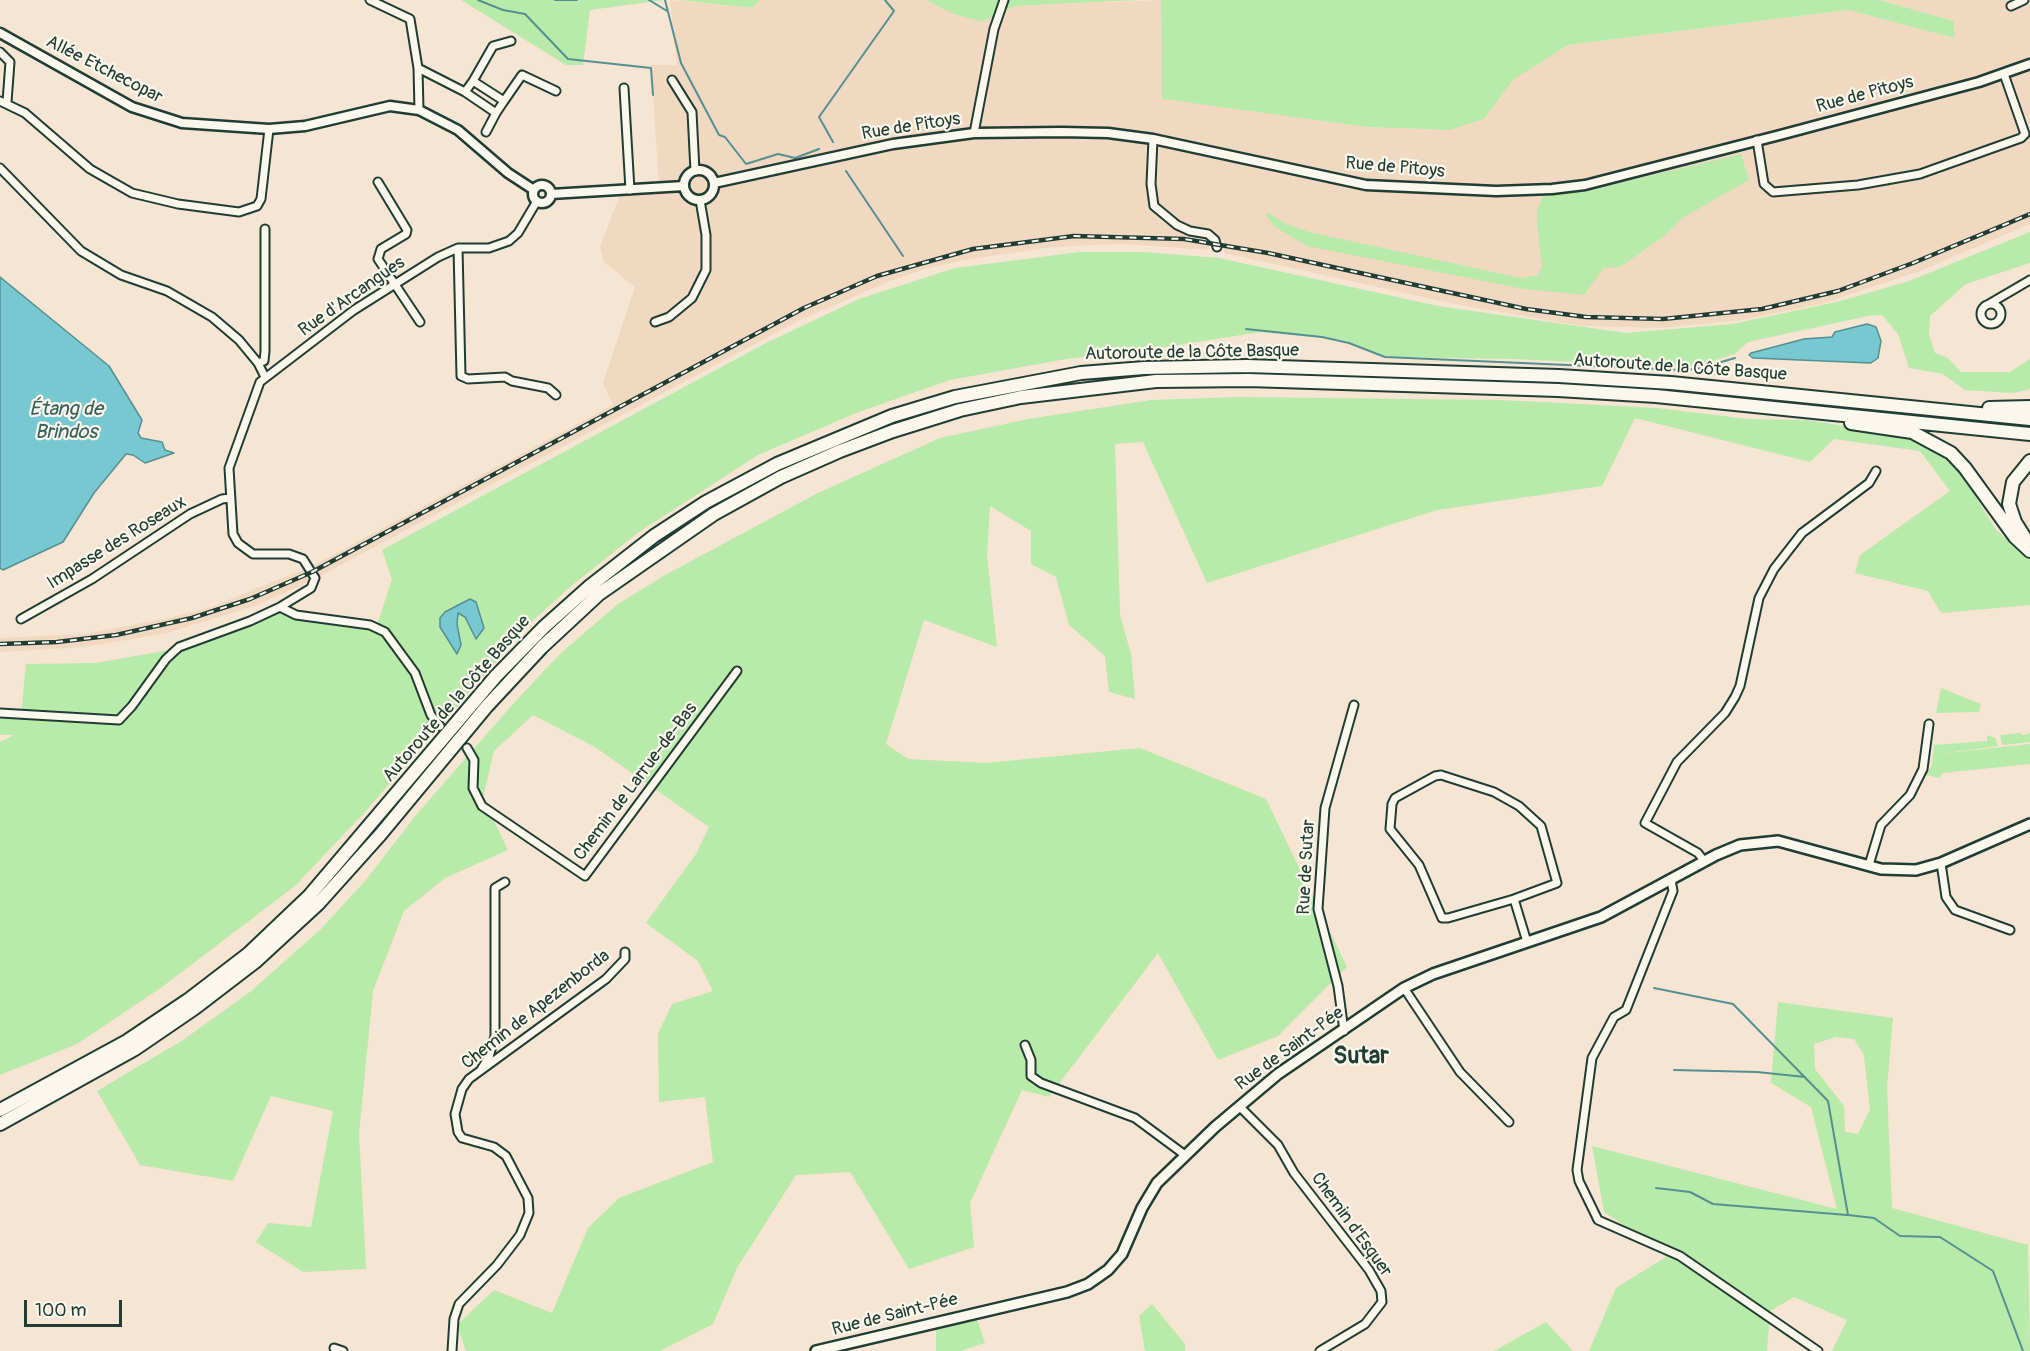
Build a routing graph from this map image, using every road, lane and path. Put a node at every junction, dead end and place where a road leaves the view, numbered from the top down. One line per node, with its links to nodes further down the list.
1 (370, 0): 9 (street)
2 (1004, 0): 22 (street)
3 (2024, 0): 4 (street)
4 (2011, 6)
5 (0, 33): 20 (street, Allée Etchecopar)
6 (511, 41): 12 (street)
7 (0, 52): 16 (street)
8 (2030, 64): 10 (street, Rue de Pitoys)
9 (418, 68): 15 (street); 18 (street)
10 (2004, 74): 23 (street); 25 (street, Rue de Pitoys)
11 (672, 80): 27 (street)
12 (473, 81): 15 (street); 17 (street)
13 (624, 88): 32 (street)
14 (556, 91): 17 (street)
15 (465, 92): 19 (street)
16 (4, 101): 20 (street)
17 (504, 101): 19 (street)
18 (419, 110): 20 (street, Allée Etchecopar); 31 (street)
19 (496, 113): 21 (street)
20 (269, 129)
21 (486, 132)
22 (974, 133): 24 (street, Rue de Pitoys); 29 (street, Rue de Pitoys)
23 (2027, 134): 25 (street)
24 (1154, 139): 25 (street, Rue de Pitoys); 37 (street)
25 (1757, 140)
26 (0, 168): 44 (street)
27 (695, 171): 29 (street); 30 (street)
28 (378, 182): 40 (street)
29 (714, 183): 34 (street)
30 (684, 186): 32 (street); 34 (street)
31 (534, 190): 33 (street); 35 (street)
32 (630, 190): 33 (street)
33 (551, 194): 35 (street)
34 (700, 200): 43 (street)
35 (537, 201): 38 (street, Rue d'Arcangues)
36 (265, 230): 44 (street)
37 (1217, 247)
38 (459, 248): 40 (street, Rue d'Arcangues); 46 (street)
39 (2030, 280): 41 (street)
40 (394, 283): 42 (street); 45 (street, Rue d'Arcangues)
41 (1989, 304)
42 (420, 322)
43 (655, 322)
44 (258, 363): 45 (street)
45 (264, 377): 54 (street, Rue d'Arcangues)
46 (556, 395)
47 (2030, 407): 48 (highway)
48 (1928, 408): 50 (highway, Autoroute de la Côte Basque); 80 (highway, Autoroute de la Côte Basque)
49 (1820, 411): 51 (highway, Autoroute de la Côte Basque); 56 (highway); 82 (highway, Autoroute de la Côte Basque)
50 (2030, 419)
51 (2030, 434)
52 (2030, 460): 55 (highway)
53 (1876, 471): 66 (street)
54 (230, 498): 57 (street, Rue d'Arcangues); 58 (street, Impasse des Roseaux)
55 (2030, 544)
56 (2030, 551)
57 (280, 607): 61 (street); 63 (street)
58 (21, 619)
59 (737, 671): 64 (street, Chemin de Larrue-de-Bas)
60 (1354, 705): 76 (street, Rue de Sutar)
61 (0, 713)
62 (1929, 724): 68 (street)
63 (440, 726)
64 (467, 748)
65 (2030, 824): 67 (main road)
66 (1704, 861): 68 (main road); 69 (main road)
67 (1941, 863): 68 (main road); 72 (street)
68 (1869, 865)
69 (1671, 880): 73 (main road); 89 (street)
70 (505, 882): 78 (street)
71 (1514, 899): 71 (street); 73 (street)
72 (2010, 930)
73 (1527, 942): 75 (main road, Rue de Saint-Pée)
74 (625, 952): 78 (street, Chemin de Apezenborda)
75 (1404, 988): 76 (main road, Rue de Saint-Pée); 81 (street)
76 (1344, 1030): 79 (main road, Rue de Saint-Pée)
77 (1025, 1045): 83 (street)
78 (481, 1070): 86 (street, Chemin de Apezenborda)
79 (1239, 1106): 83 (main road, Rue de Saint-Pée); 88 (street, Chemin d'Esquer)
80 (0, 1110)
81 (1509, 1122)
82 (0, 1124)
83 (1185, 1155): 87 (main road, Rue de Saint-Pée)
84 (334, 1348): 85 (street)
85 (343, 1351)
86 (453, 1351)
87 (816, 1351)
88 (1320, 1351)
89 (1818, 1351)

